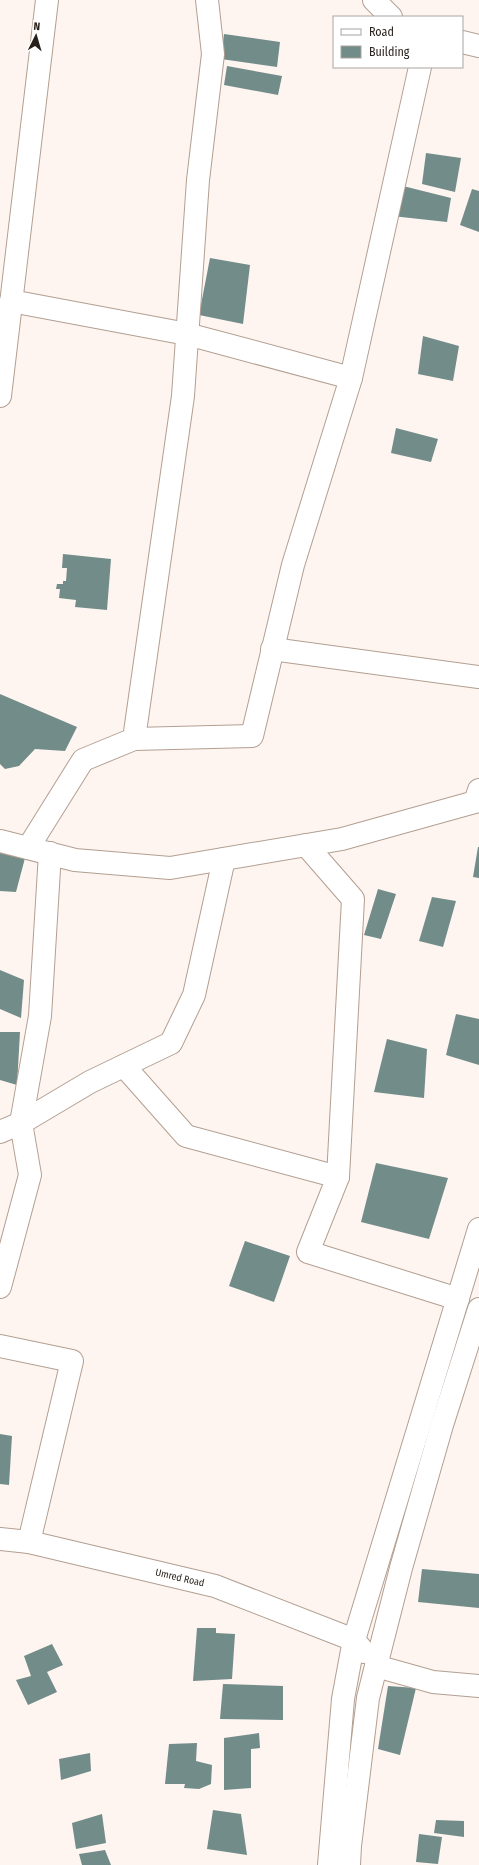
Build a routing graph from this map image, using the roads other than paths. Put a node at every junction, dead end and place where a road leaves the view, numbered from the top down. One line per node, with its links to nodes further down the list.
1 (47, 0): 8 (street)
2 (207, 0): 9 (street)
3 (374, 0): 4 (street)
4 (390, 16)
5 (463, 42): 6 (street)
6 (479, 46)
7 (420, 68): 10 (street)
8 (11, 301): 9 (street); 11 (street)
9 (187, 334): 10 (street); 14 (street)
10 (351, 378): 12 (street)
11 (0, 396)
12 (272, 649): 13 (street); 14 (street)
13 (479, 677)
14 (134, 739): 18 (street)
15 (479, 790): 17 (street)
16 (0, 841): 18 (street)
17 (306, 846): 20 (street); 24 (street)
18 (28, 848): 19 (street)
19 (50, 853): 20 (street); 22 (street)
20 (224, 859): 21 (street)
21 (124, 1066): 22 (street); 24 (street)
22 (21, 1123): 23 (street); 26 (street)
23 (0, 1132)
24 (338, 1177): 27 (street)
25 (479, 1229): 27 (street)
26 (0, 1287)
27 (458, 1299): 32 (street)
28 (479, 1309): 33 (street)
29 (0, 1346): 31 (street)
30 (0, 1539): 31 (street, Umred Road)
31 (29, 1542): 32 (street, Umred Road)
32 (354, 1640): 33 (street); 35 (street)
33 (376, 1666): 34 (street); 35 (street)
34 (479, 1686)
35 (343, 1850): 36 (street)
36 (329, 1865)

